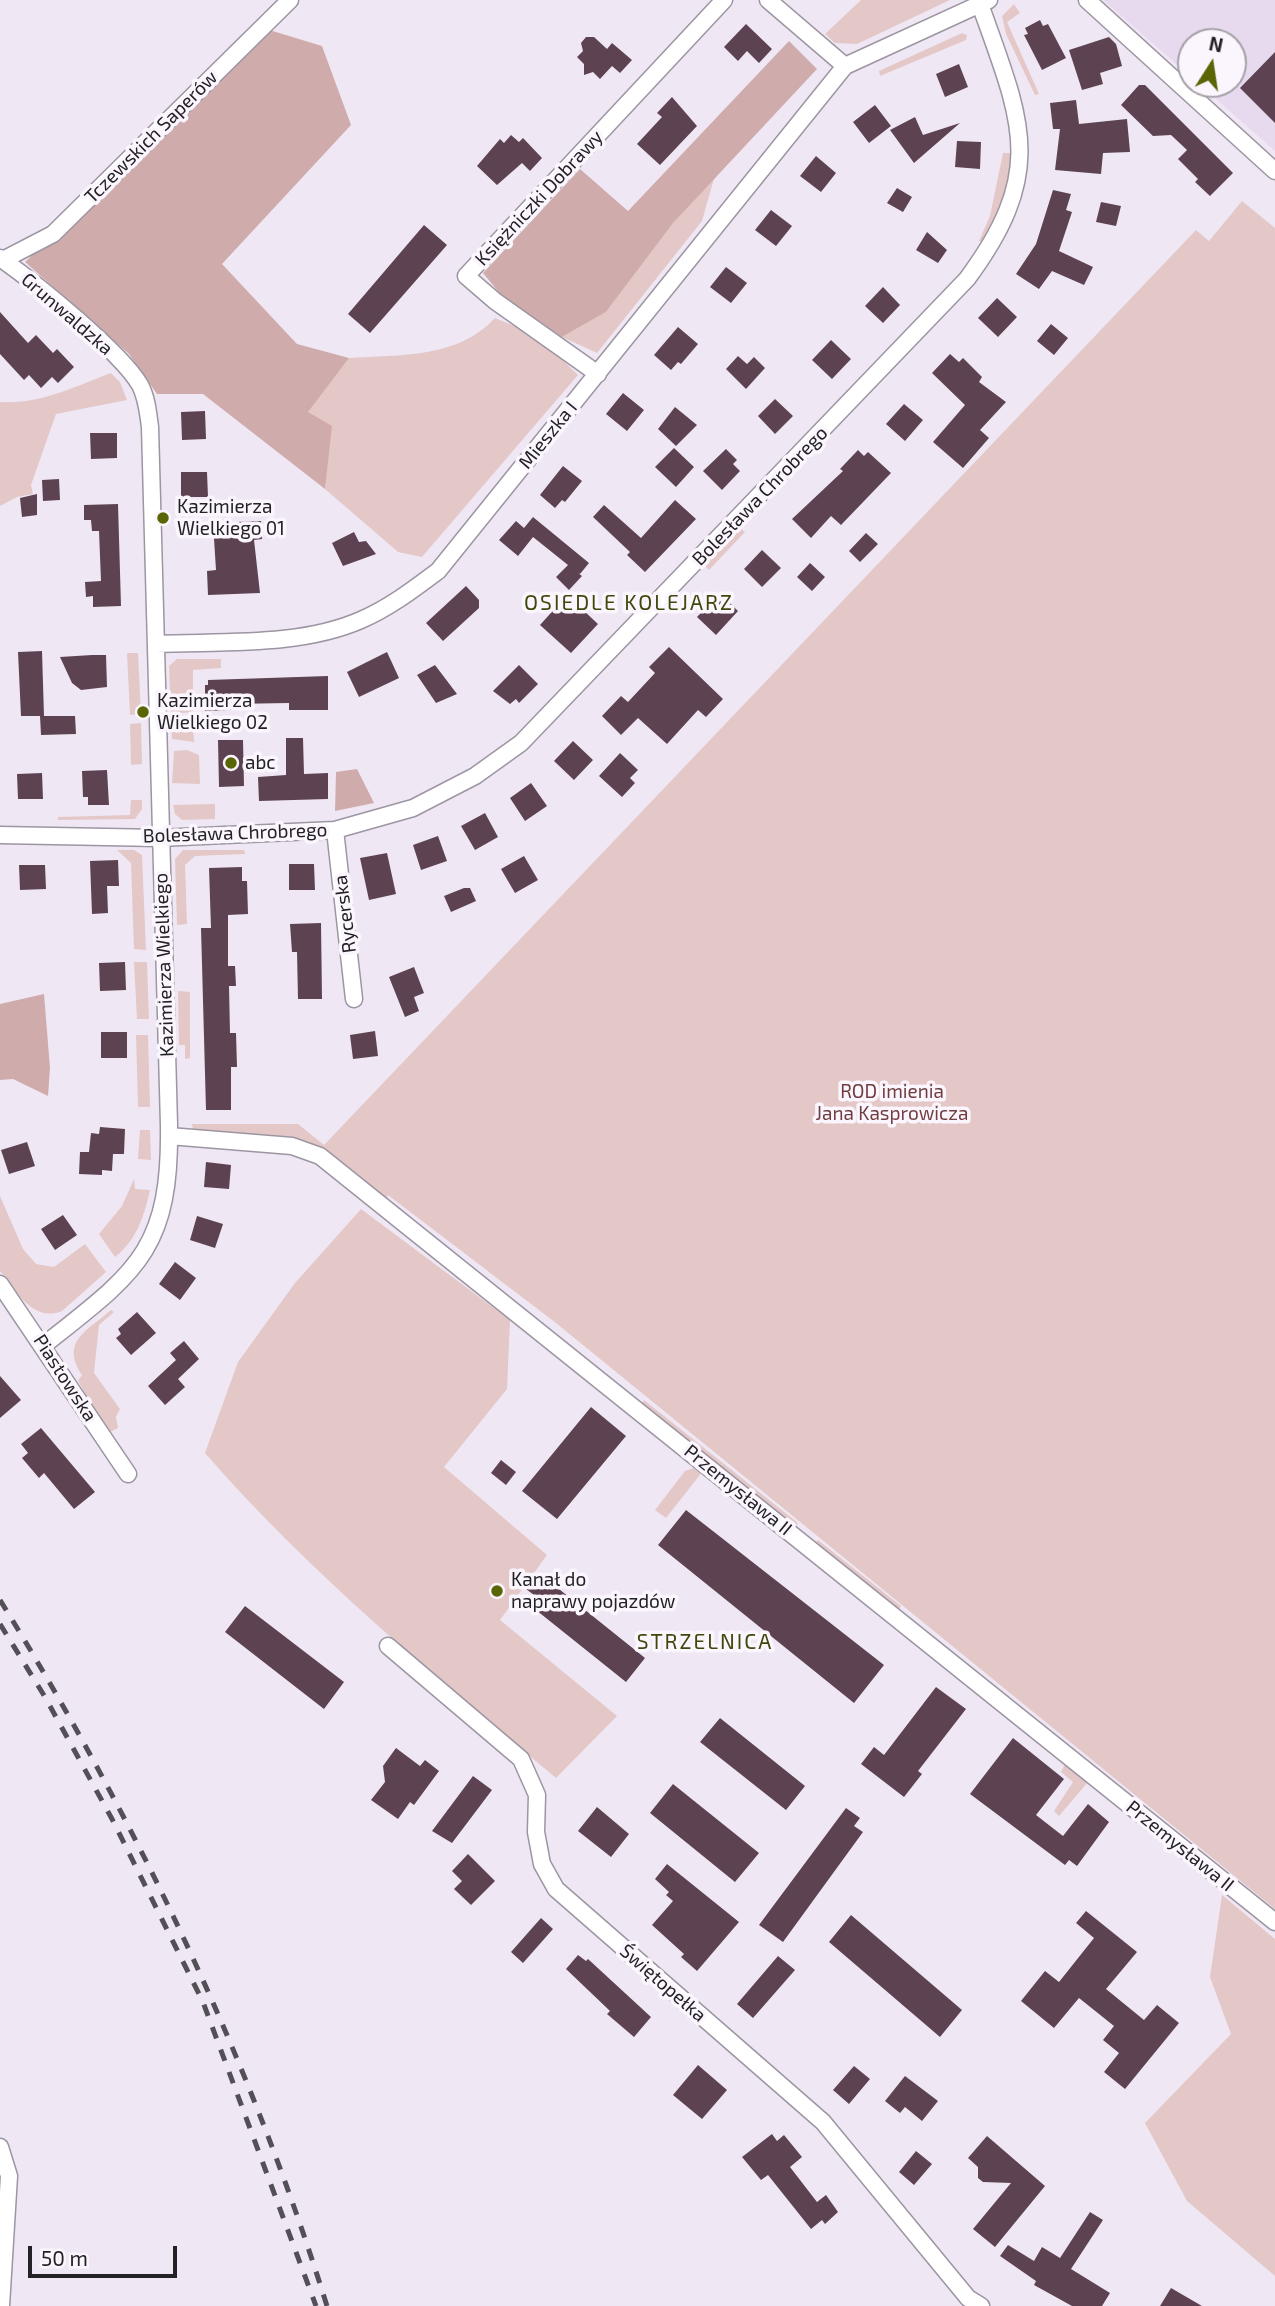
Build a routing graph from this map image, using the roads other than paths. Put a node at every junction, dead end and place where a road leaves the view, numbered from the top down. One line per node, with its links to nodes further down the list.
1 (290, 0): 8 (street, Tczewskich Saperów)
2 (724, 0): 10 (street, Księżniczki Dobrawy)
3 (768, 0): 6 (street)
4 (1087, 0): 7 (street)
5 (985, 3): 6 (street); 12 (street, Bolesława Chrobrego)
6 (845, 66): 10 (street, Mieszka I)
7 (1275, 171)
8 (1, 259): 9 (street, Grunwaldzka)
9 (131, 372): 11 (street, Kazimierza Wielkiego)
10 (598, 374): 11 (street, Mieszka I)
11 (156, 644): 14 (street, Kazimierza Wielkiego)
12 (335, 830): 14 (street, Bolesława Chrobrego); 15 (street, Rycerska)
13 (0, 835): 14 (street, Bolesława Chrobrego)
14 (159, 838): 16 (street, Kazimierza Wielkiego)
15 (354, 999)
16 (169, 1136): 18 (street, Kazimierza Wielkiego); 21 (street, Przemysława II)
17 (0, 1283): 18 (street, Piastowska)
18 (44, 1345): 19 (street, Piastowska)
19 (128, 1474)
20 (388, 1646): 24 (street, Świętopełka)
21 (1275, 1922)
22 (0, 2147): 23 (street)
23 (1, 2306)
24 (981, 2306)

